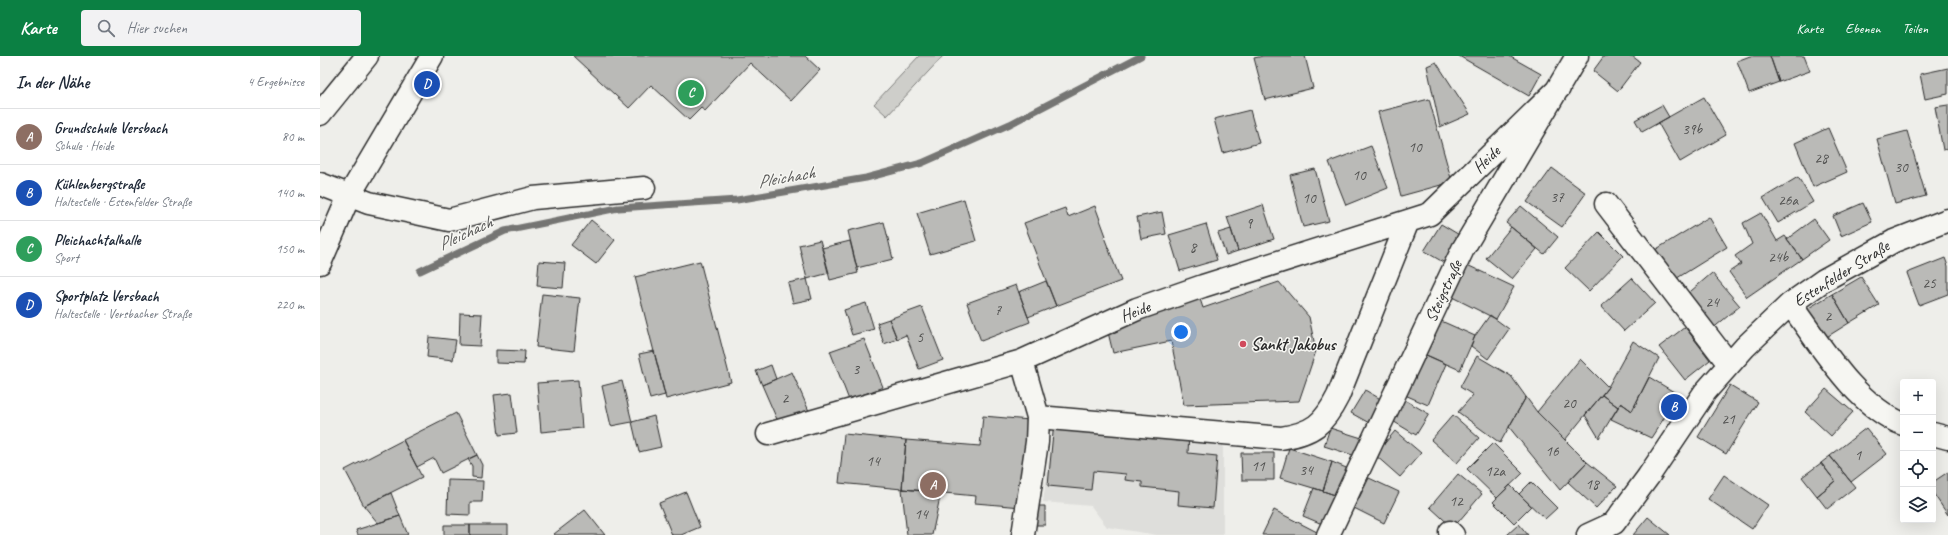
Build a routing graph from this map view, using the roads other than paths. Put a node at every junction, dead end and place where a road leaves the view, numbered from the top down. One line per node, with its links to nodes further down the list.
1 (367, 56): 5 (street)
2 (432, 56): 8 (street)
3 (1577, 56): 4 (street, Steigstraße)
4 (1559, 88): 11 (street, Heide); 23 (street, Steigstraße)
5 (320, 114)
6 (320, 184): 8 (street)
7 (644, 188): 8 (street)
8 (349, 196): 12 (street)
9 (1606, 204): 15 (street)
10 (1948, 220): 13 (street, Estenfelder Straße)
11 (1408, 221): 14 (street, Heide); 16 (street)
12 (320, 263)
13 (1790, 304): 15 (street, Estenfelder Straße); 17 (street)
14 (1022, 361): 16 (street); 18 (street, Heide)
15 (1729, 364): 21 (street, Estenfelder Straße)
16 (1038, 417): 22 (street)
17 (1900, 423)
18 (768, 434)
19 (1936, 435): 20 (street)
20 (1948, 438)
21 (1612, 529): 24 (street, Estenfelder Straße)
22 (1023, 535)
23 (1328, 535)
24 (1588, 535)

